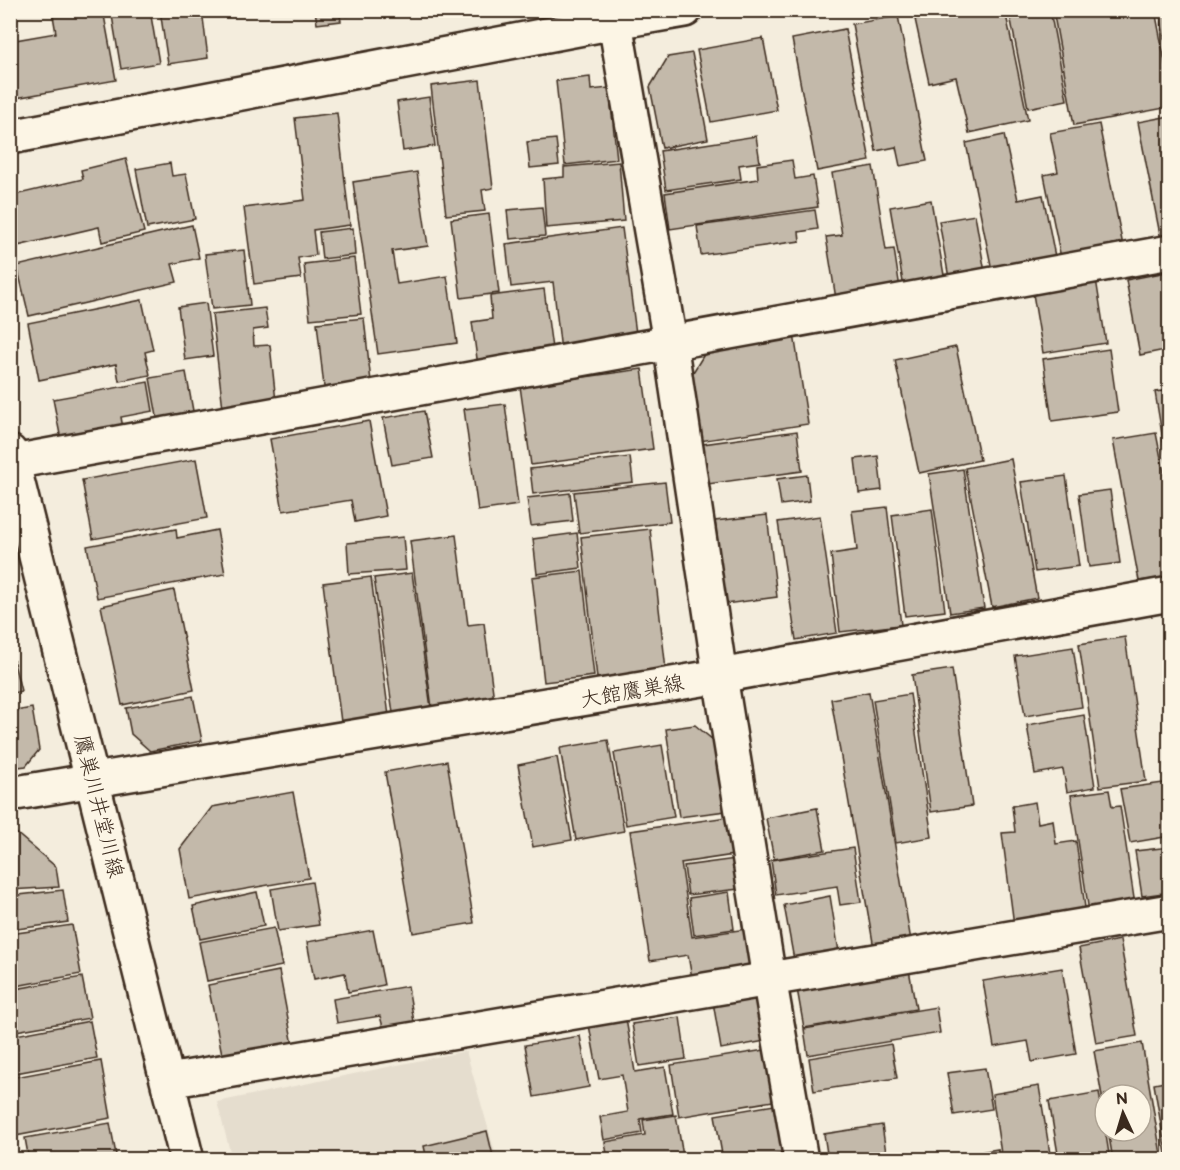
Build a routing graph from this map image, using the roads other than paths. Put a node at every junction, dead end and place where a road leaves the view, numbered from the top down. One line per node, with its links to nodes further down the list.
1 (685, 10): 2 (street)
2 (615, 22): 3 (street); 5 (street)
3 (10, 137)
4 (1170, 252): 5 (street)
5 (670, 342): 6 (street); 8 (street)
6 (12, 457): 9 (street, 鷹巣川井堂川線)
7 (1170, 594): 8 (street, 大館鷹巣線)
8 (720, 676): 9 (street, 大館鷹巣線); 12 (street)
9 (93, 782): 10 (street, 大館鷹巣線); 13 (street, 鷹巣川井堂川線)
10 (10, 794)
11 (1170, 911): 12 (street)
12 (769, 978): 13 (street); 15 (street)
13 (168, 1081): 14 (street, 鷹巣川井堂川線)
14 (187, 1160)
15 (801, 1160)

